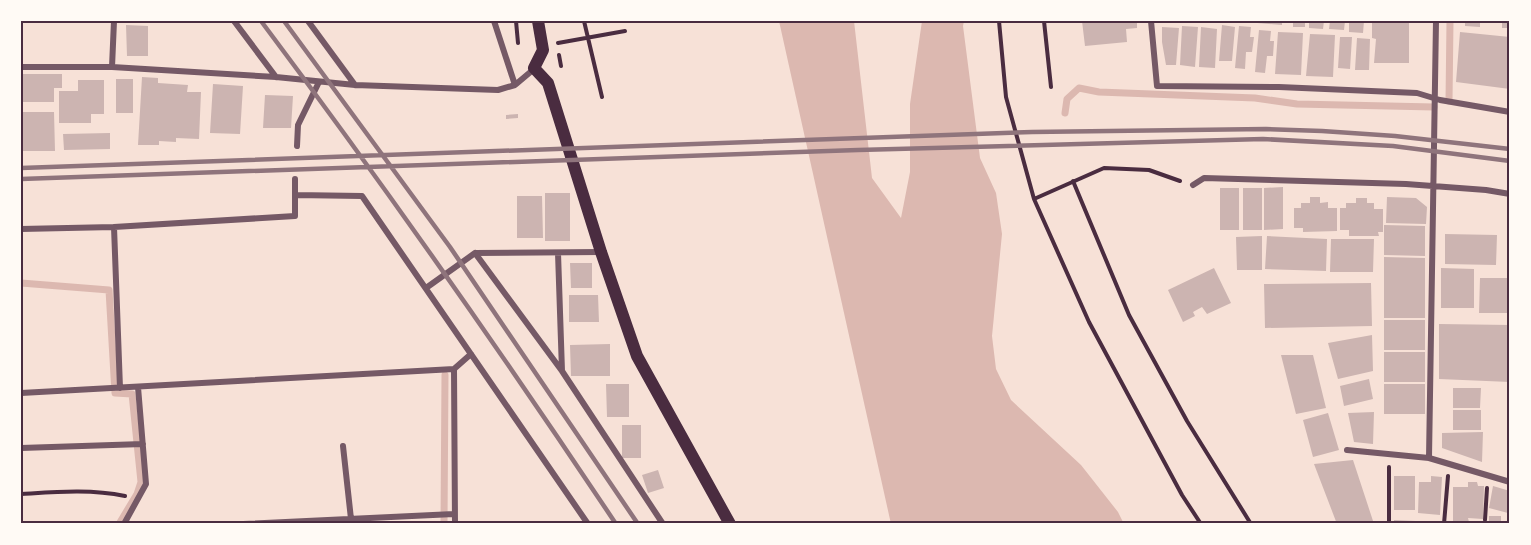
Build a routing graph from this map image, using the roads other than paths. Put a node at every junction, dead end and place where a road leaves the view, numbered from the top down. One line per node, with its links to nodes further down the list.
1 (114, 21): 9 (street)
2 (234, 21): 11 (street)
3 (308, 21): 13 (street)
4 (494, 21): 14 (street)
5 (538, 21): 10 (main road)
6 (1151, 21): 15 (street)
7 (1436, 21): 15 (street)
8 (21, 67): 9 (street)
9 (112, 67): 11 (street)
10 (534, 68): 14 (street); 25 (main road)
11 (276, 77): 12 (street)
12 (320, 82): 13 (street); 17 (street)
13 (355, 85): 14 (street)
14 (515, 85)
15 (1437, 99): 16 (street); 20 (street)
16 (1510, 112)
17 (297, 146)
18 (295, 179): 22 (street)
19 (1192, 185): 20 (street)
20 (1433, 186): 21 (street); 39 (street)
21 (1510, 194)
22 (295, 195): 23 (street); 28 (street)
23 (114, 227): 24 (street); 33 (street)
24 (21, 229)
25 (601, 252): 27 (street); 48 (main road)
26 (475, 253): 27 (street); 28 (street); 31 (street)
27 (558, 253): 31 (street)
28 (426, 288): 29 (street)
29 (471, 354): 30 (street); 46 (street)
30 (454, 369): 32 (street); 41 (street)
31 (562, 371): 47 (street)
32 (138, 387): 33 (street); 35 (street)
33 (120, 388): 34 (street)
34 (21, 393)
35 (143, 444): 37 (street); 43 (street)
36 (343, 446): 42 (street)
37 (21, 448)
38 (1347, 450): 39 (street)
39 (1429, 458): 40 (street)
40 (1510, 482)
41 (454, 514): 42 (street); 45 (street)
42 (351, 519): 44 (street)
43 (124, 524)
44 (243, 524)
45 (455, 524)
46 (588, 524)
47 (663, 524)
48 (730, 524)

